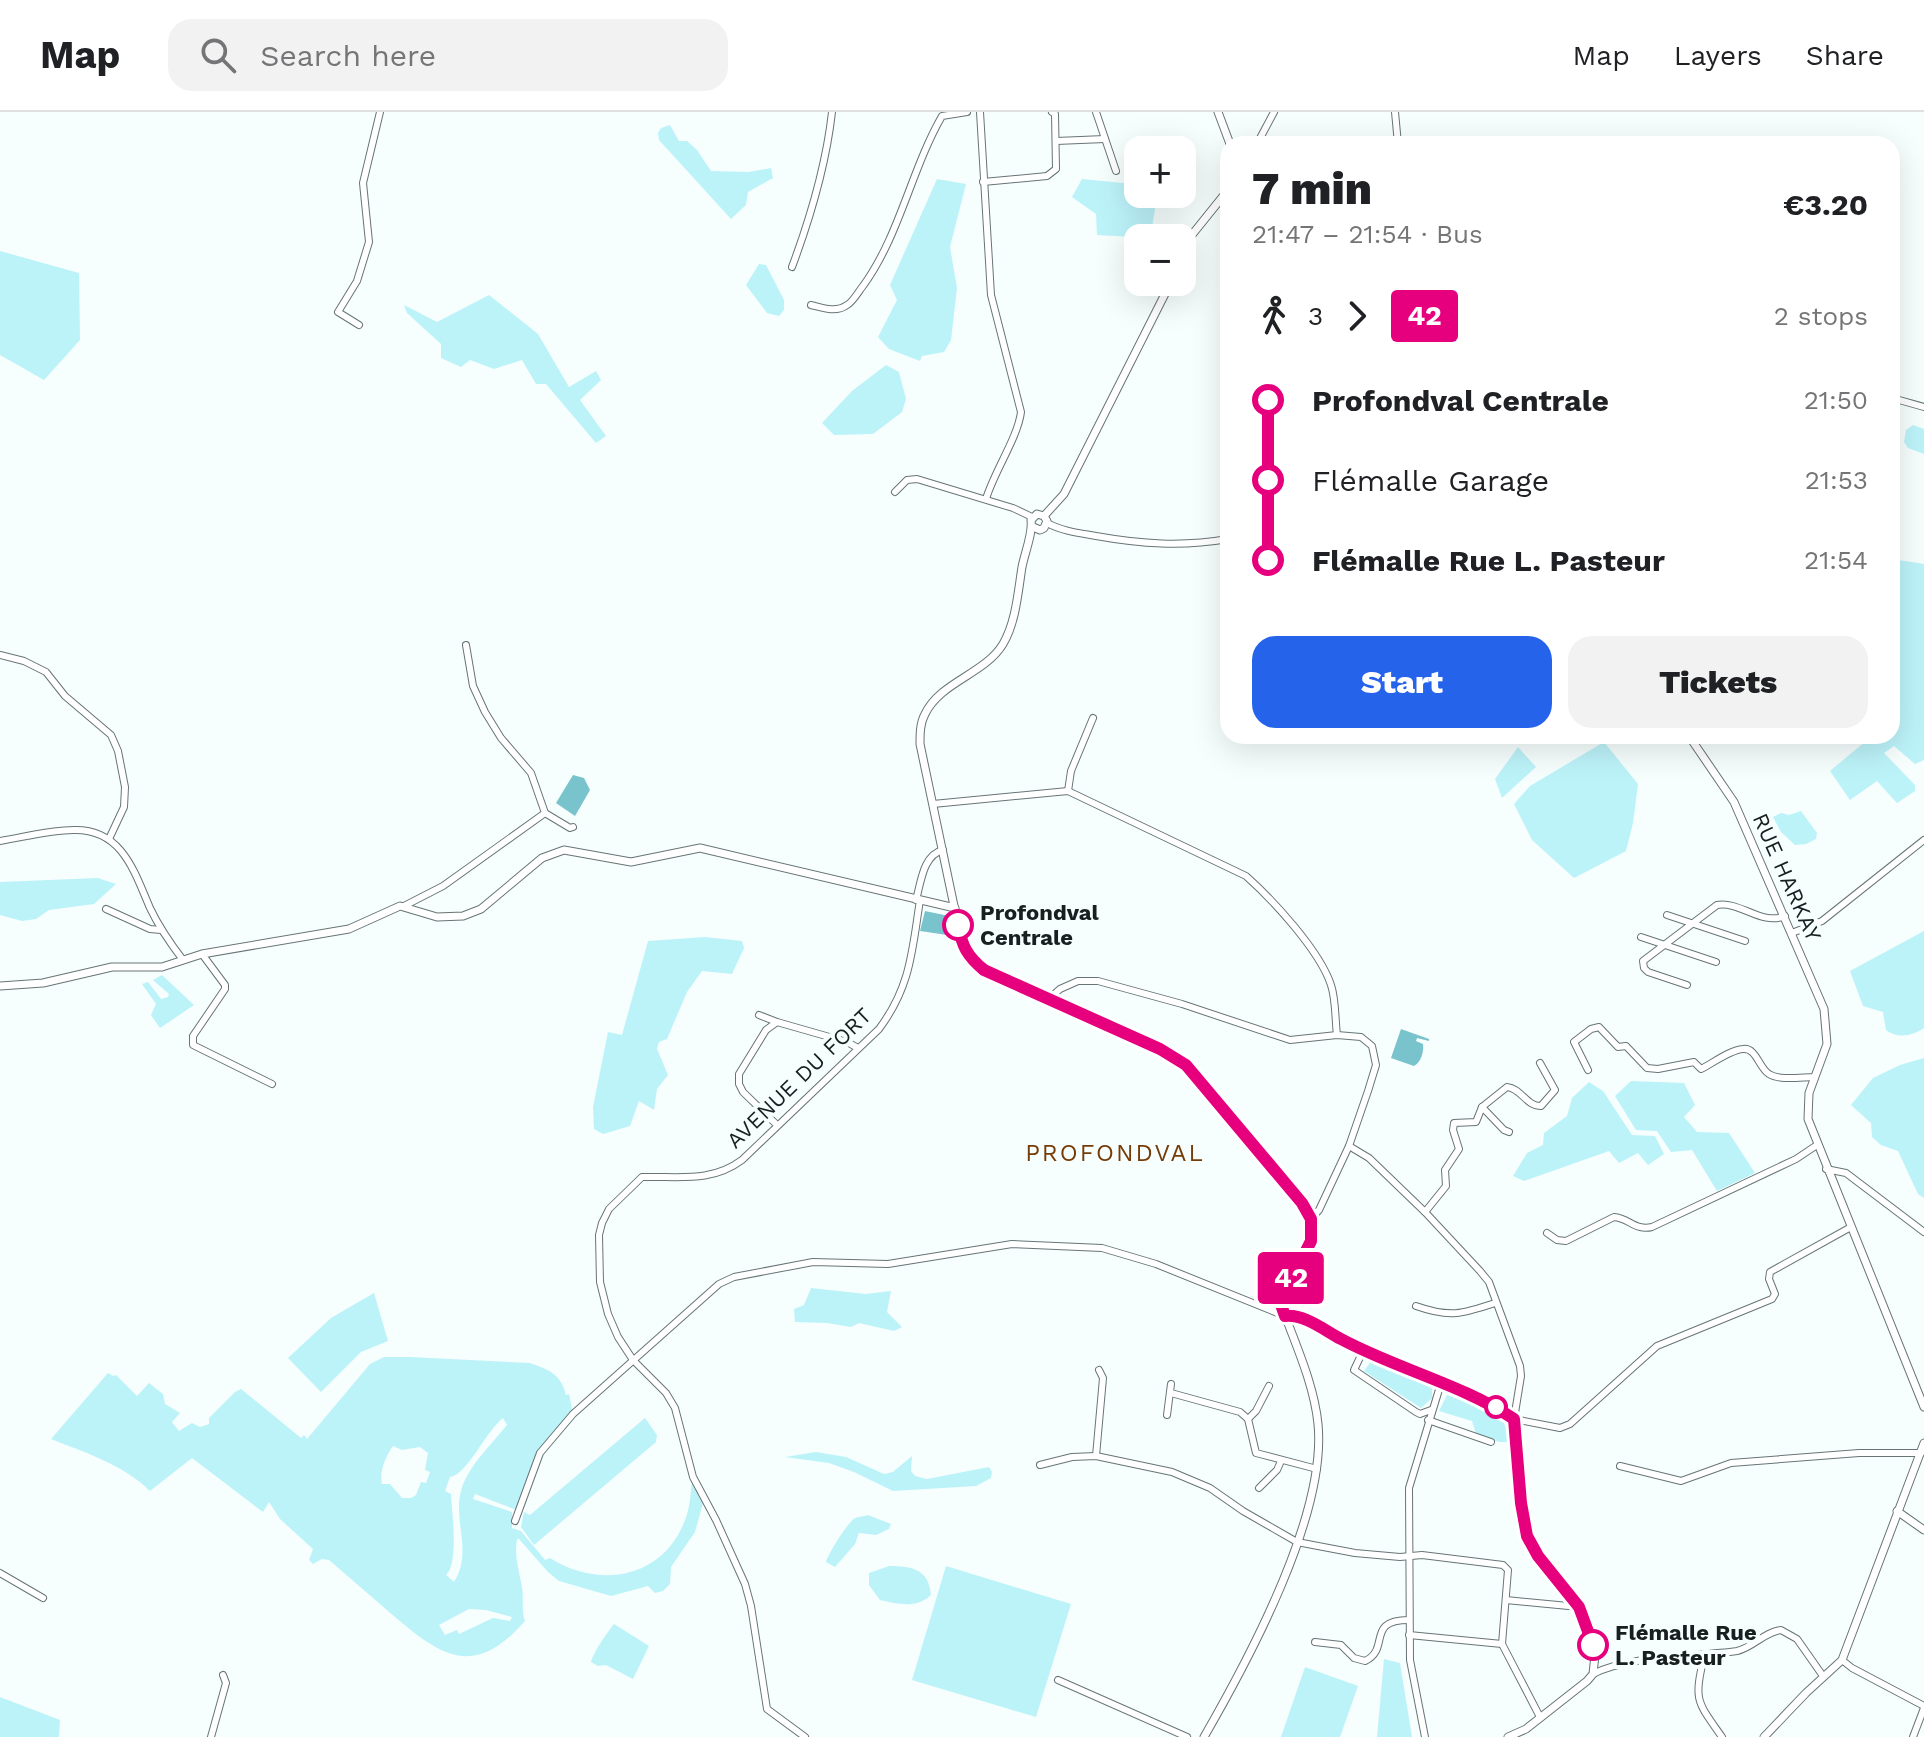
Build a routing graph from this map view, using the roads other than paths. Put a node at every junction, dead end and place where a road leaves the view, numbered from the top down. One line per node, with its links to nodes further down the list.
1 (380, 112): 22 (street)
2 (832, 112): 19 (street)
3 (967, 112): 21 (street)
4 (980, 112): 16 (street)
5 (1052, 112): 14 (street)
6 (1096, 112): 13 (street)
7 (1218, 112): 10 (street)
8 (1274, 112): 11 (street)
9 (1395, 112): 12 (street)
10 (1227, 136)
11 (1261, 136)
12 (1396, 136)
13 (1105, 139): 14 (street); 15 (street)
14 (1056, 141): 16 (street)
15 (1116, 171)
16 (983, 182): 26 (street)
17 (1220, 200): 18 (street)
18 (1196, 230)
19 (792, 267)
20 (1164, 296): 28 (street)
21 (811, 305)
22 (359, 325)
23 (1900, 400): 24 (street)
24 (1924, 407)
25 (895, 492): 26 (street)
26 (986, 499): 27 (street)
27 (1032, 517): 28 (street); 29 (street)
28 (1046, 520): 29 (street); 30 (street)
29 (1033, 527): 36 (street)
30 (1220, 540)
31 (466, 645): 37 (street)
32 (0, 655): 39 (street)
33 (1093, 718): 35 (street)
34 (1694, 744): 48 (street, RUE HARKAY)
35 (1068, 791): 36 (street); 63 (street)
36 (933, 804): 42 (street)
37 (545, 813): 38 (street); 44 (street)
38 (573, 827)
39 (109, 839): 41 (street); 50 (street)
40 (1924, 840): 51 (street)
41 (0, 841)
42 (943, 850): 43 (street, AVENUE DU FORT); 45 (street)
43 (918, 900): 44 (street); 45 (street); 64 (street, AVENUE DU FORT)
44 (404, 906): 55 (street)
45 (955, 908): 60 (street)
46 (106, 909): 50 (street)
47 (1667, 915): 49 (street)
48 (1785, 916): 49 (street); 51 (street, RUE HARKAY)
49 (1691, 923): 53 (street); 54 (street)
50 (161, 930): 56 (street)
51 (1792, 933): 67 (street, RUE HARKAY)
52 (1641, 937): 54 (street)
53 (1745, 941)
54 (1662, 945): 57 (street); 58 (street)
55 (202, 954): 56 (street); 68 (street)
56 (183, 960): 59 (street)
57 (1716, 962)
58 (1687, 985)
59 (0, 986)
60 (1050, 998): 63 (street); 76 (street)
61 (759, 1015): 62 (street)
62 (777, 1022): 64 (street); 70 (street)
63 (1337, 1035): 73 (street)
64 (858, 1048): 70 (street, AVENUE DU FORT)
65 (1540, 1063): 69 (street)
66 (1588, 1070): 67 (street)
67 (1815, 1077): 72 (street)
68 (272, 1084)
69 (1482, 1107): 71 (street); 75 (street)
70 (777, 1125): 84 (street, AVENUE DU FORT)
71 (1509, 1132)
72 (1817, 1145): 74 (street); 79 (street)
73 (1349, 1146): 75 (street); 76 (street)
74 (1826, 1169): 77 (street); 78 (street)
75 (1425, 1212): 80 (street)
76 (1311, 1219): 82 (street)
77 (1851, 1227): 90 (street); 94 (street)
78 (1924, 1232)
79 (1547, 1233)
80 (1495, 1303): 81 (street); 94 (street)
81 (1416, 1306)
82 (1285, 1316): 83 (street); 84 (street); 103 (street)
83 (1363, 1351): 86 (street); 91 (street)
84 (633, 1360): 106 (street); 127 (street, AVENUE DU FORT)
85 (1099, 1370): 99 (street)
86 (1441, 1383): 91 (street); 94 (street)
87 (1171, 1384): 89 (street)
88 (1269, 1386): 93 (street)
89 (1171, 1393): 92 (street); 93 (street)
90 (1924, 1407)
91 (1431, 1410): 95 (street)
92 (1167, 1415)
93 (1248, 1419): 100 (street)
94 (1514, 1419): 113 (street)
95 (1428, 1420): 96 (street); 109 (street)
96 (1491, 1442)
97 (1924, 1443): 98 (street)
98 (1921, 1453): 102 (street); 105 (street)
99 (1096, 1456): 101 (street); 108 (street)
100 (1281, 1461): 103 (street); 104 (street)
101 (1040, 1465)
102 (1620, 1466)
103 (1317, 1469): 108 (street)
104 (1259, 1488)
105 (1897, 1511): 107 (street); 119 (street)
106 (515, 1521)
107 (1924, 1530)
108 (1297, 1542): 109 (street); 129 (street)
109 (1410, 1556): 112 (street); 114 (street)
110 (0, 1573): 111 (street)
111 (43, 1598)
112 (1506, 1600): 113 (street); 117 (street)
113 (1579, 1607): 120 (street)
114 (1409, 1620): 115 (street); 116 (street)
115 (1409, 1635): 117 (street); 130 (street)
116 (1315, 1642)
117 (1502, 1644): 125 (street)
118 (1704, 1656): 120 (street); 122 (street); 132 (street)
119 (1842, 1660): 122 (street); 124 (street)
120 (1593, 1674): 125 (street)
121 (223, 1675): 126 (street)
122 (1823, 1676): 133 (street)
123 (1058, 1680): 128 (street)
124 (1924, 1707): 134 (street)
125 (1540, 1717): 131 (street)
126 (211, 1737)
127 (805, 1737)
128 (1187, 1737)
129 (1204, 1737)
130 (1425, 1737)
131 (1508, 1737)
132 (1722, 1737)
133 (1764, 1737)
134 (1913, 1737)

